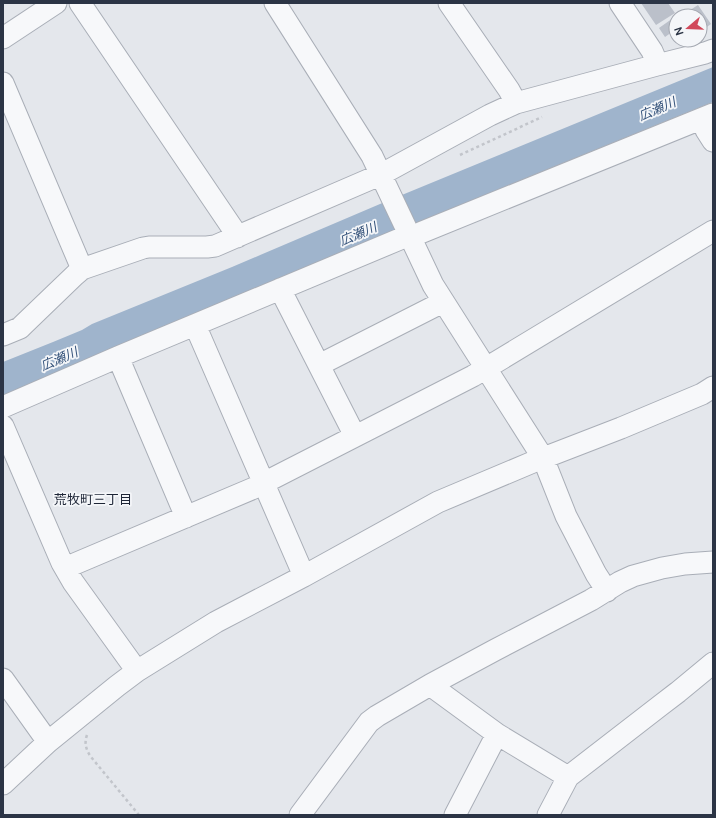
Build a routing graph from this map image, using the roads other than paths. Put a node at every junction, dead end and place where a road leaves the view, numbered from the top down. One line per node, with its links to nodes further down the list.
1 (56, 3): 6 (street)
2 (80, 3): 16 (street)
3 (275, 3): 13 (street)
4 (449, 3): 10 (street)
5 (620, 3): 8 (street)
6 (3, 38)
7 (713, 50): 8 (street)
8 (657, 65): 10 (street)
9 (3, 83): 17 (street)
10 (516, 102): 13 (street)
11 (707, 117): 12 (street); 15 (street)
12 (713, 141)
13 (382, 174): 15 (street); 16 (street)
14 (713, 231): 24 (street)
15 (409, 234): 18 (street); 19 (street)
16 (237, 237): 17 (street)
17 (82, 269): 21 (street)
18 (280, 289): 20 (street); 23 (street)
19 (443, 302): 23 (street); 24 (street)
20 (195, 325): 22 (street); 30 (street)
21 (3, 335)
22 (118, 357): 26 (street); 31 (street)
23 (319, 366): 28 (street)
24 (486, 368): 28 (street); 29 (street)
25 (713, 387): 29 (street)
26 (3, 407)
27 (3, 426): 33 (street)
28 (355, 436): 30 (street)
29 (543, 458): 34 (street); 35 (street)
30 (263, 483): 31 (street); 34 (street)
31 (186, 517): 33 (street)
32 (713, 562): 35 (street)
33 (66, 570): 37 (street)
34 (304, 576): 37 (street)
35 (607, 591): 39 (street)
36 (713, 663): 42 (street)
37 (137, 671): 41 (street)
38 (3, 679): 41 (street)
39 (430, 685): 40 (street); 44 (street)
40 (497, 734): 42 (street); 45 (street)
41 (48, 742): 43 (street)
42 (568, 777): 46 (street)
43 (3, 784)
44 (300, 815)
45 (455, 815)
46 (548, 815)

